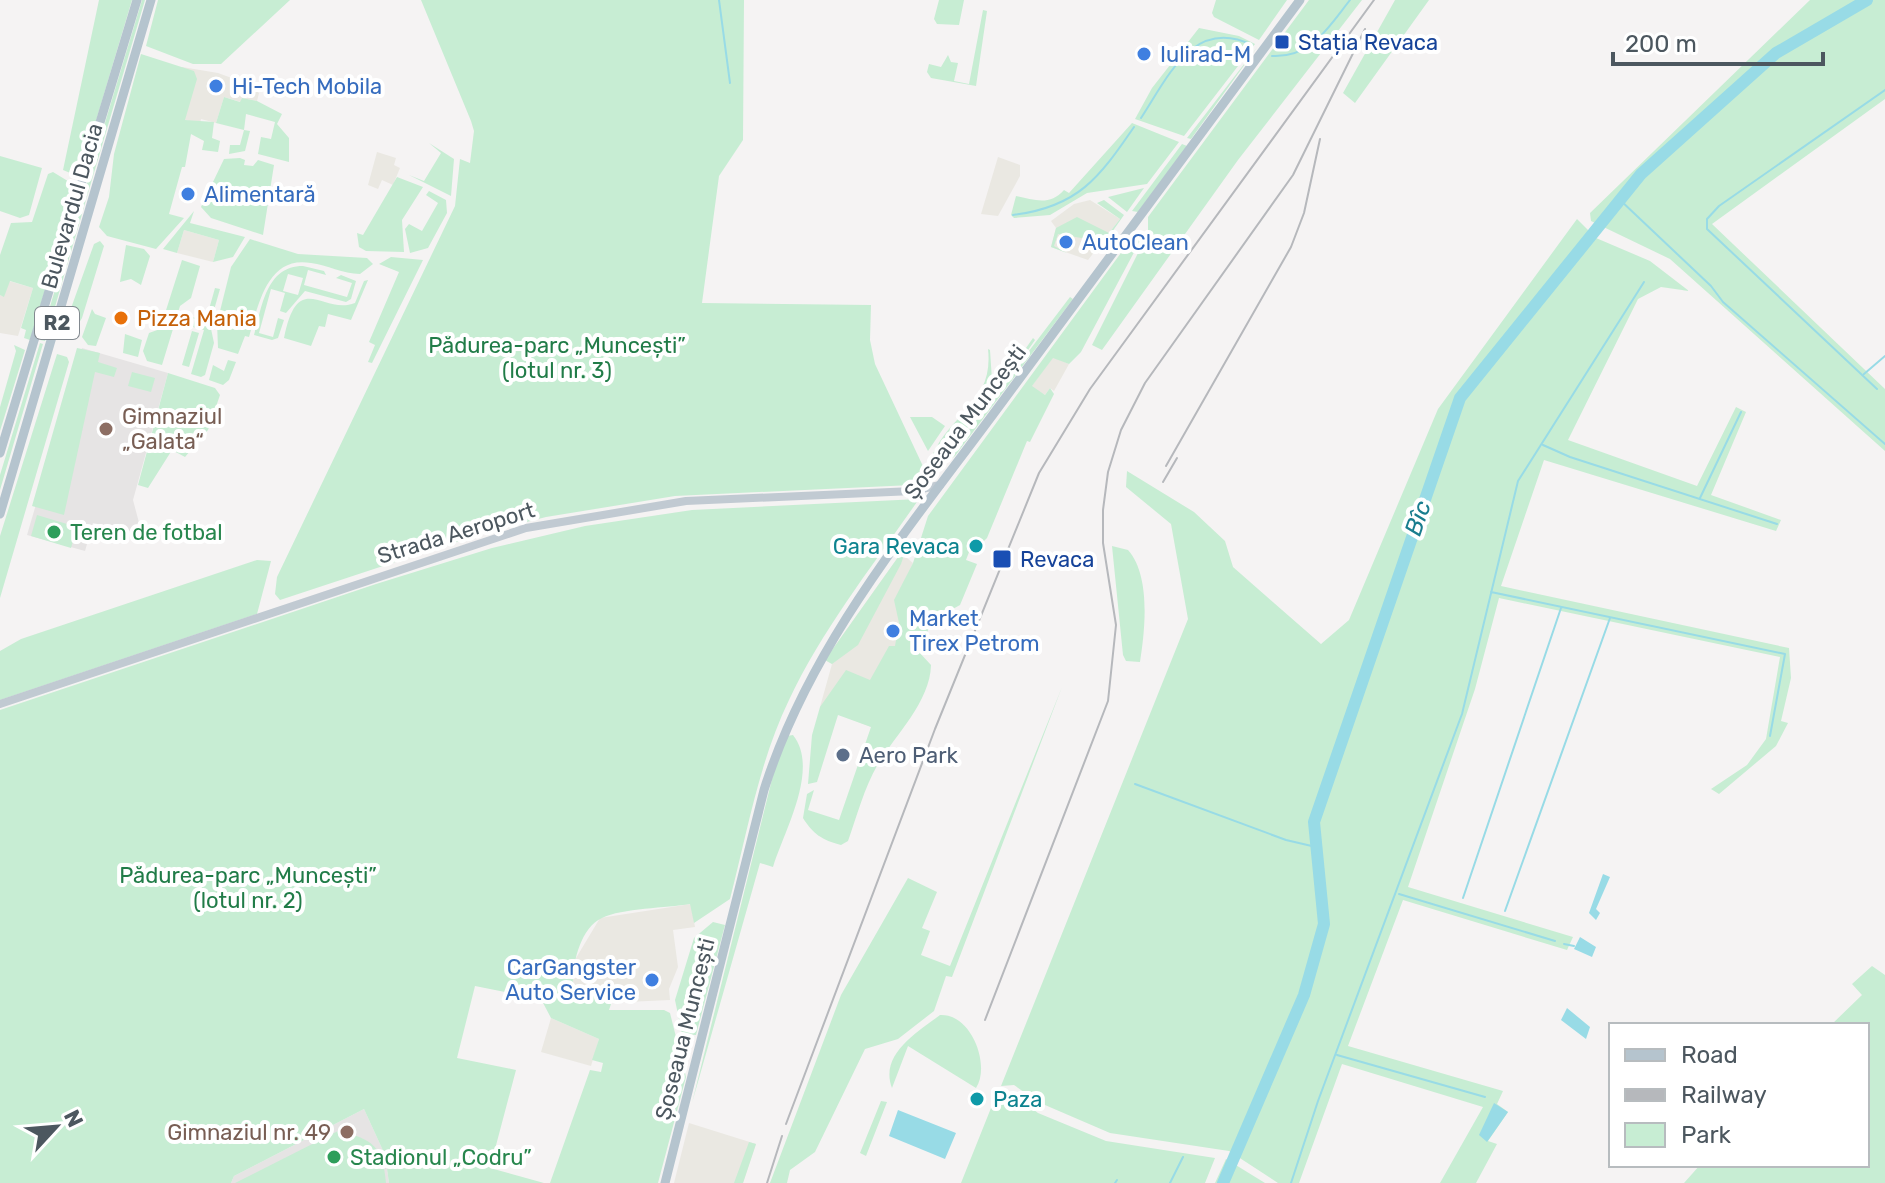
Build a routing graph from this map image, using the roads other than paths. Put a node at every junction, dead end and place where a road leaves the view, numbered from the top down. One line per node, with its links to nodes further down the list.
1 (137, 0): 4 (main road, Bulevardul Dacia / R2)
2 (151, 0): 6 (main road, Bulevardul Dacia / R2)
3 (1300, 0): 5 (main road, Șoseaua Muncești)
4 (0, 453)
5 (940, 485): 7 (street, Strada Aeroport); 8 (main road, Șoseaua Muncești)
6 (0, 514)
7 (0, 704)
8 (665, 1183)

